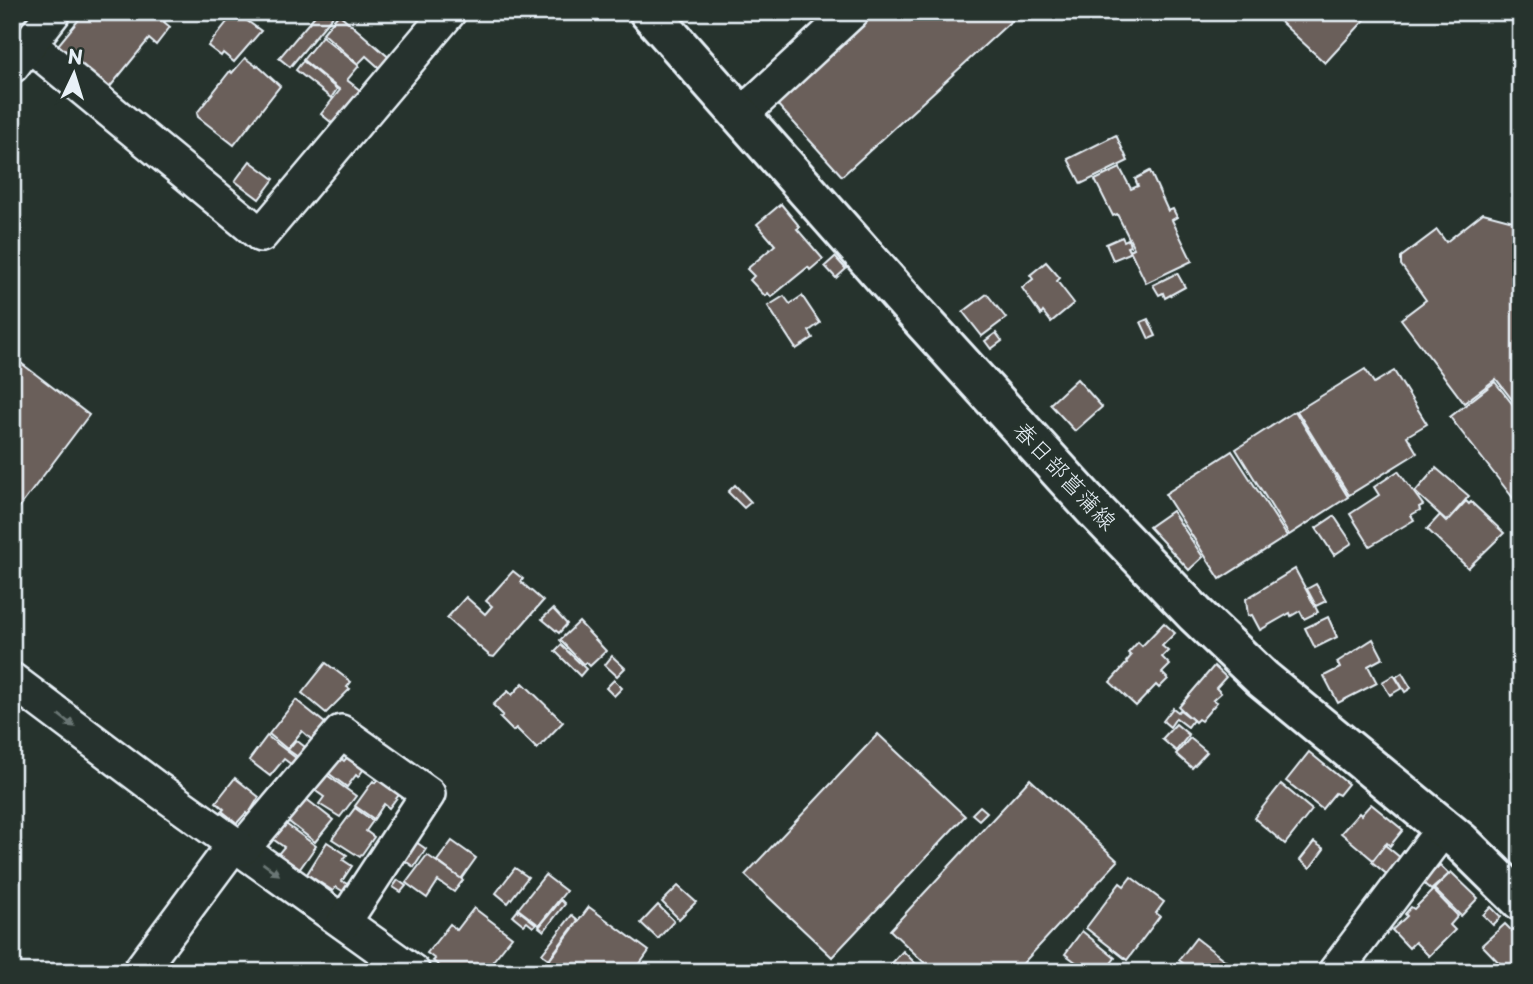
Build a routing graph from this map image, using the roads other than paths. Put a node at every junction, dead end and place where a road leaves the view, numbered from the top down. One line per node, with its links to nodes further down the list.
1 (54, 12): 5 (street)
2 (449, 12): 5 (street)
3 (852, 12): 6 (street)
4 (665, 18): 6 (main road, 春日部菖蒲線)
5 (21, 55)
6 (741, 115): 8 (main road, 春日部菖蒲線)
7 (12, 680): 9 (street, one-way to 9)
8 (1443, 829): 10 (main road, 春日部菖蒲線); 14 (street)
9 (239, 846): 11 (street, one-way to 11); 11 (street); 12 (street)
10 (1521, 901)
11 (344, 922): 13 (street)
12 (139, 972)
13 (413, 972)
14 (1335, 972)

